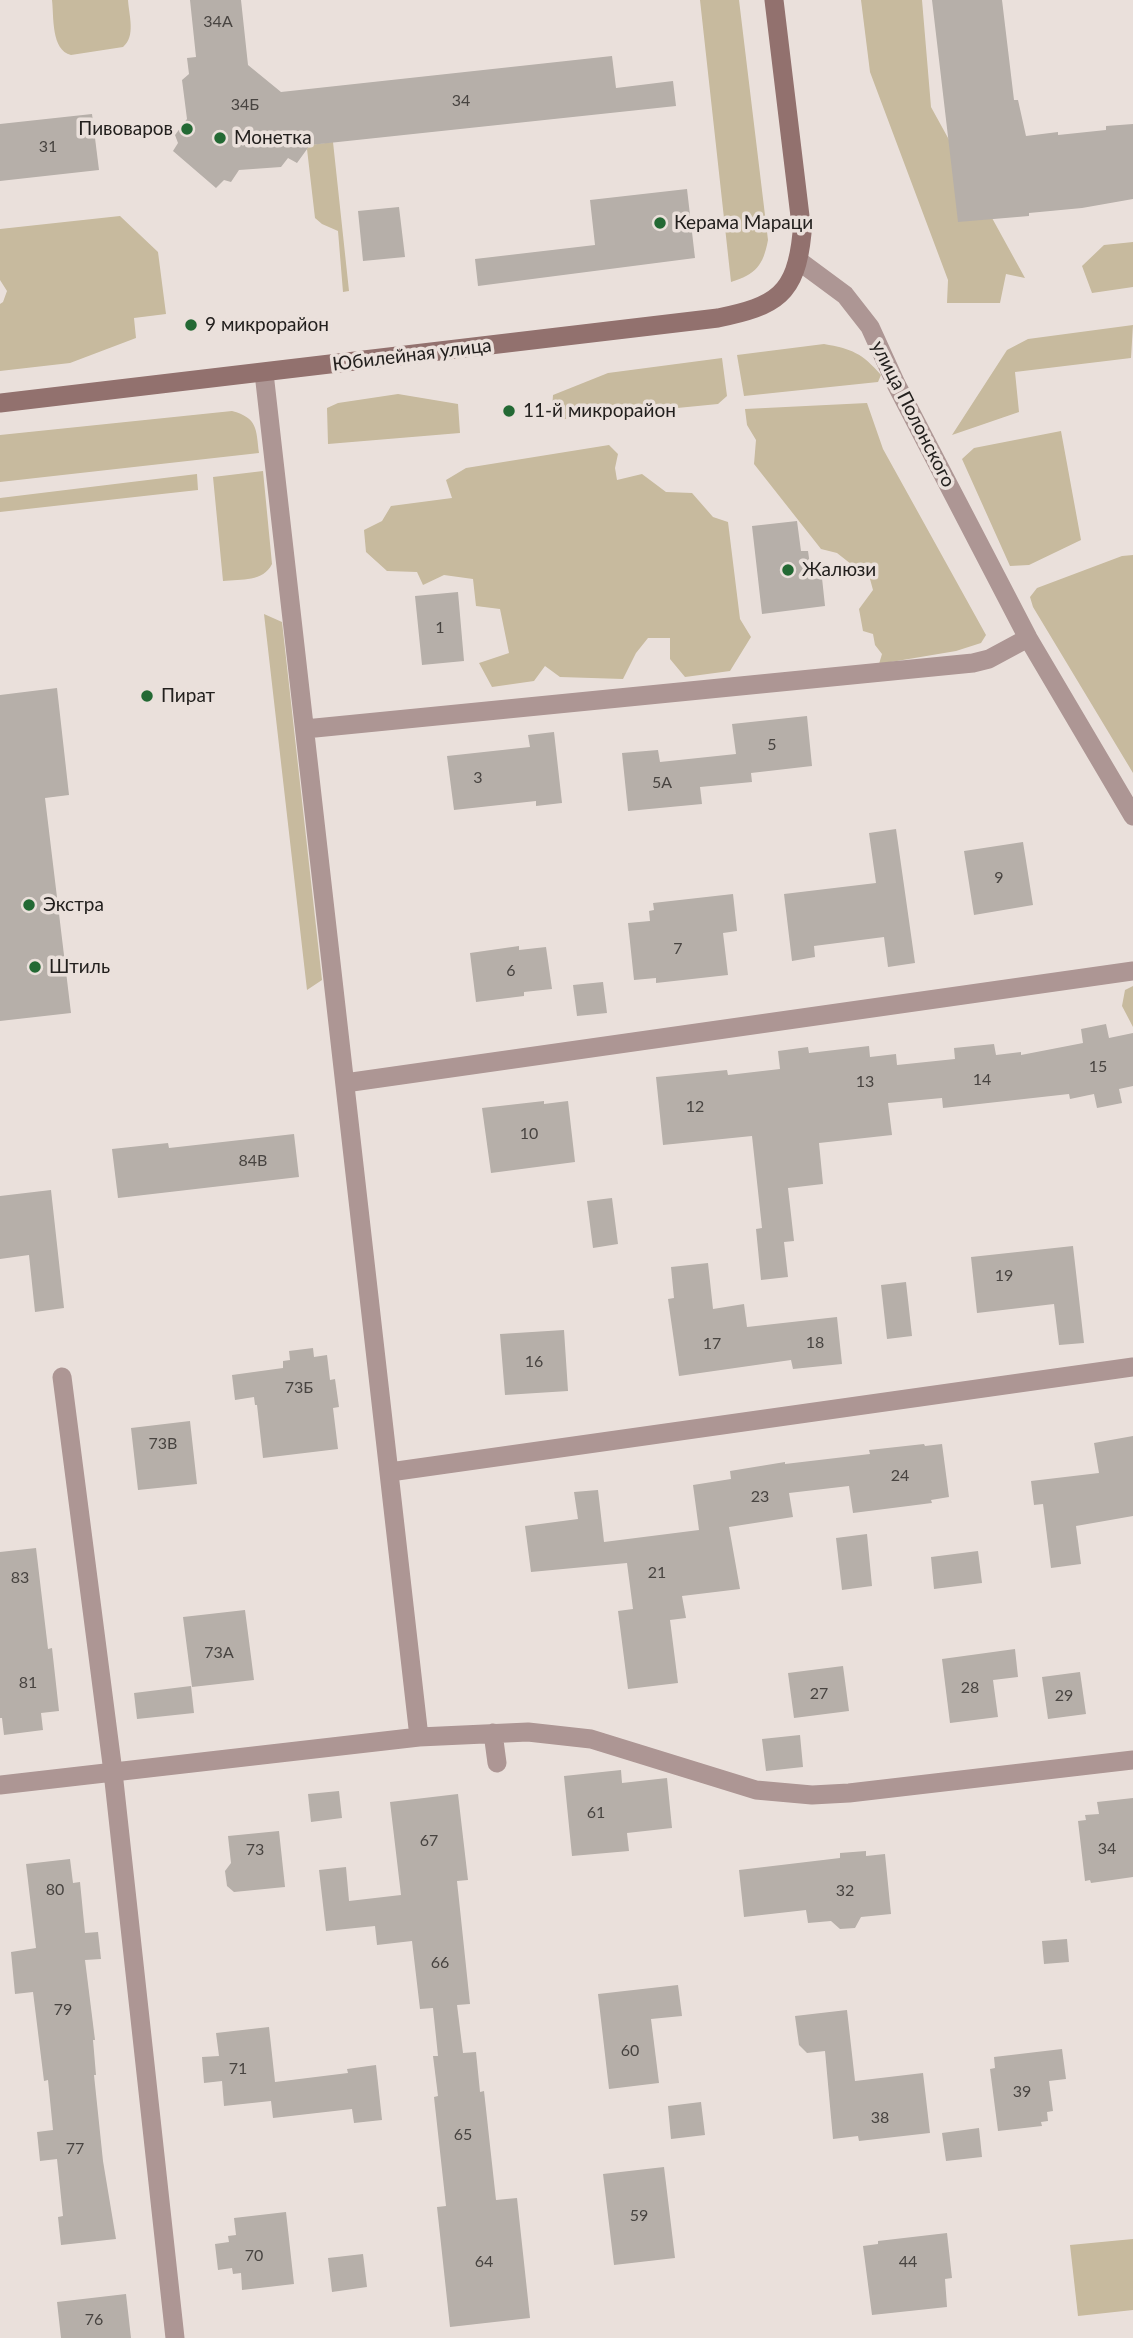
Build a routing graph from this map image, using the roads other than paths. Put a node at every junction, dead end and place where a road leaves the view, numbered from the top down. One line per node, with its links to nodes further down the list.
1 (774, 0): 2 (main road)
2 (799, 261): 3 (main road, Юбилейная улица); 5 (street, улица Полонского)
3 (264, 373): 4 (main road, Юбилейная улица); 6 (street)
4 (0, 403)
5 (1028, 638): 6 (street); 7 (street, улица Полонского)
6 (304, 729): 9 (street)
7 (1133, 816)
8 (1133, 971): 9 (street)
9 (345, 1083): 12 (street)
10 (1133, 1367): 12 (street)
11 (62, 1377): 17 (street)
12 (390, 1472): 14 (street)
13 (493, 1733): 14 (street); 15 (street); 16 (street)
14 (419, 1737): 17 (street)
15 (1133, 1760)
16 (497, 1763)
17 (113, 1772): 18 (street); 19 (street)
18 (0, 1785)
19 (175, 2338)

